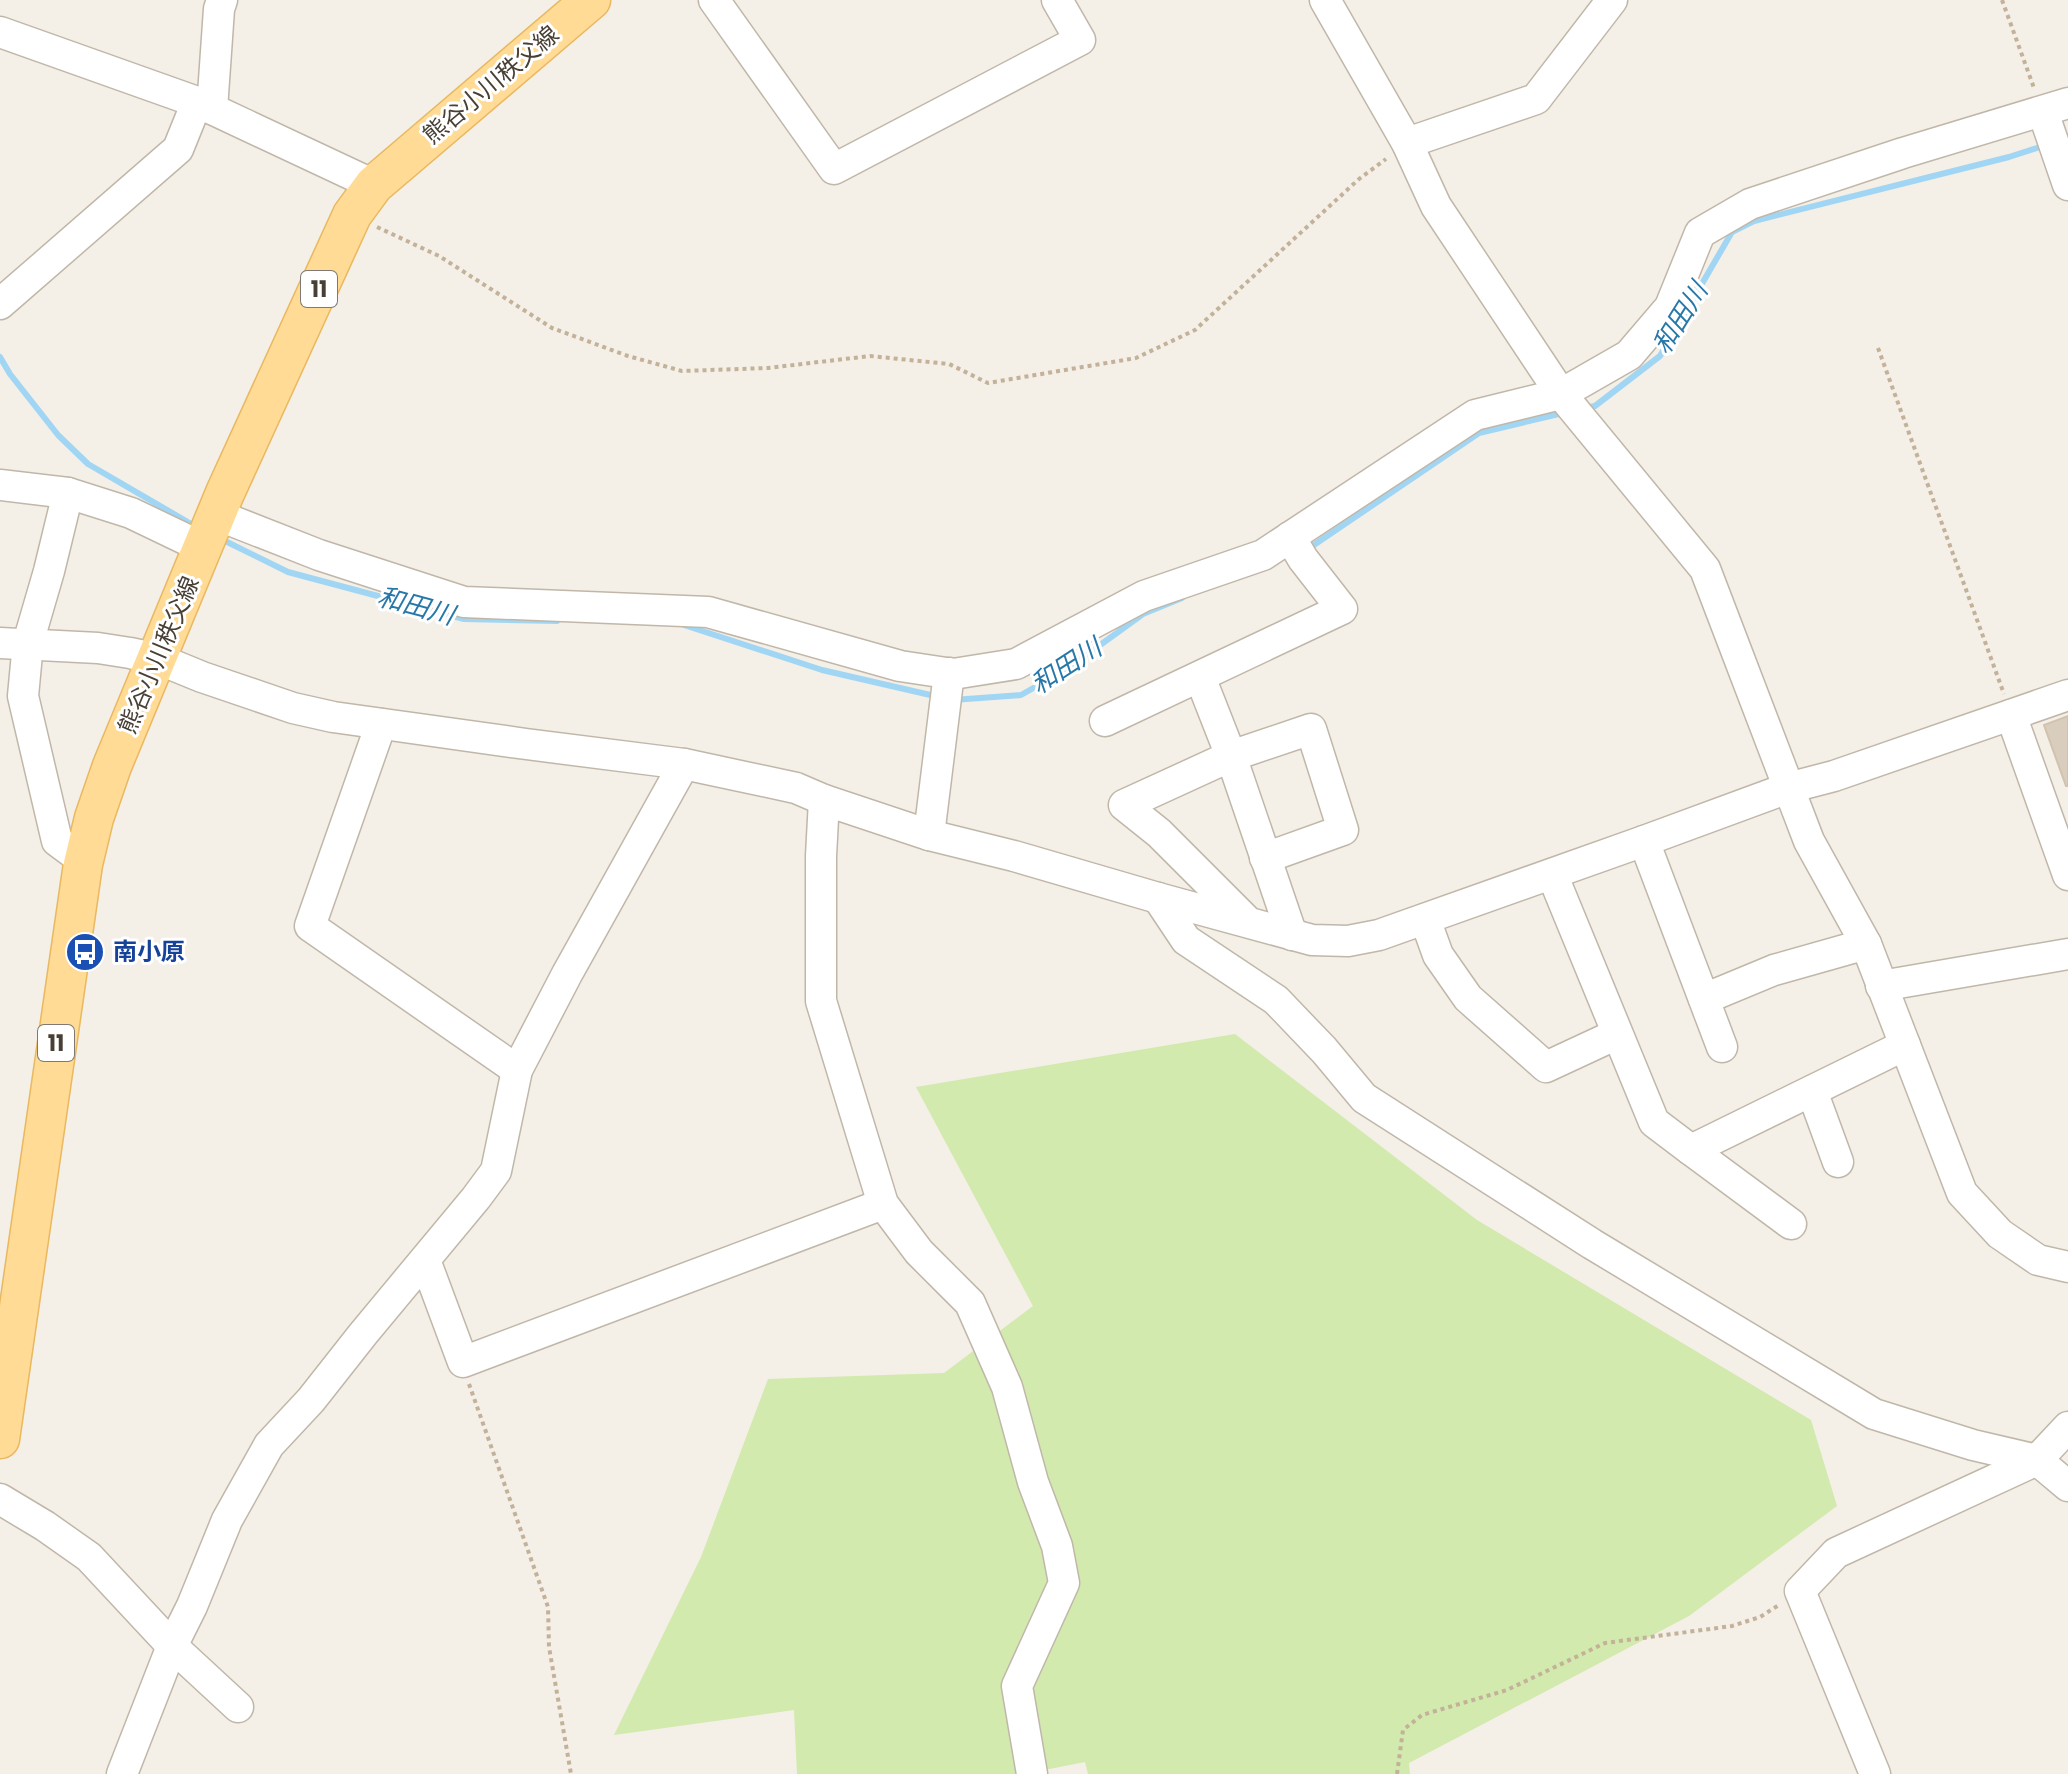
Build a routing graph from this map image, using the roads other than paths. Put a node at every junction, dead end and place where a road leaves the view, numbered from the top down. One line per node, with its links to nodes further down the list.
1 (222, 0): 8 (street)
2 (591, 0): 11 (main road, 熊谷小川秩父線 / 11)
3 (714, 0): 4 (street)
4 (1057, 0)
5 (1325, 0): 10 (street)
6 (1612, 0): 10 (street)
7 (0, 32): 8 (street)
8 (204, 105): 11 (street); 13 (street)
9 (2056, 107): 12 (street); 14 (street)
10 (1407, 143): 14 (street)
11 (374, 185): 17 (main road, 熊谷小川秩父線 / 11)
12 (2068, 185)
13 (0, 304)
14 (1561, 394): 18 (street); 30 (street)
15 (0, 485): 16 (street)
16 (68, 493): 17 (street); 19 (street)
17 (210, 532): 20 (main road, 熊谷小川秩父線 / 11); 21 (street)
18 (1290, 537): 21 (street); 22 (street)
19 (14, 643): 20 (street); 24 (street); 35 (street)
20 (158, 659): 27 (street); 35 (main road, 熊谷小川秩父線 / 11)
21 (949, 673): 32 (street)
22 (1200, 677): 26 (street); 28 (street)
23 (2068, 695): 25 (street)
24 (0, 697)
25 (2011, 715): 30 (street); 37 (street)
26 (1105, 721)
27 (381, 724): 29 (street); 49 (street)
28 (1231, 756): 34 (street); 34 (street); 40 (street)
29 (684, 764): 31 (street); 49 (street)
30 (1788, 788): 33 (street); 42 (street)
31 (824, 800): 32 (street); 53 (street)
32 (929, 835): 38 (street)
33 (1644, 841): 36 (street); 45 (street)
34 (1265, 858): 41 (street)
35 (84, 861): 58 (main road, 熊谷小川秩父線 / 11)
36 (1552, 874): 39 (street); 46 (street)
37 (2068, 875)
38 (1158, 898): 40 (street); 59 (street)
39 (1425, 919): 41 (street); 46 (street)
40 (1246, 921): 41 (street)
41 (1292, 935)
42 (1866, 944): 44 (street); 45 (street)
43 (2068, 954): 44 (street)
44 (1881, 986): 47 (street)
45 (1704, 999): 48 (street)
46 (1617, 1034): 51 (street)
47 (1905, 1045): 50 (street); 56 (street)
48 (1722, 1047)
49 (517, 1070): 55 (street)
50 (1812, 1091): 51 (street); 52 (street)
51 (1691, 1150): 54 (street)
52 (1838, 1162)
53 (883, 1204): 55 (street); 65 (street)
54 (1791, 1224)
55 (425, 1260): 62 (street)
56 (2068, 1267)
57 (2068, 1427): 59 (street)
58 (0, 1439)
59 (2037, 1460): 60 (street); 66 (street)
60 (2068, 1486)
61 (0, 1499): 62 (street)
62 (172, 1646): 63 (street); 64 (street)
63 (238, 1707)
64 (122, 1774)
65 (1032, 1774)
66 (1875, 1774)

